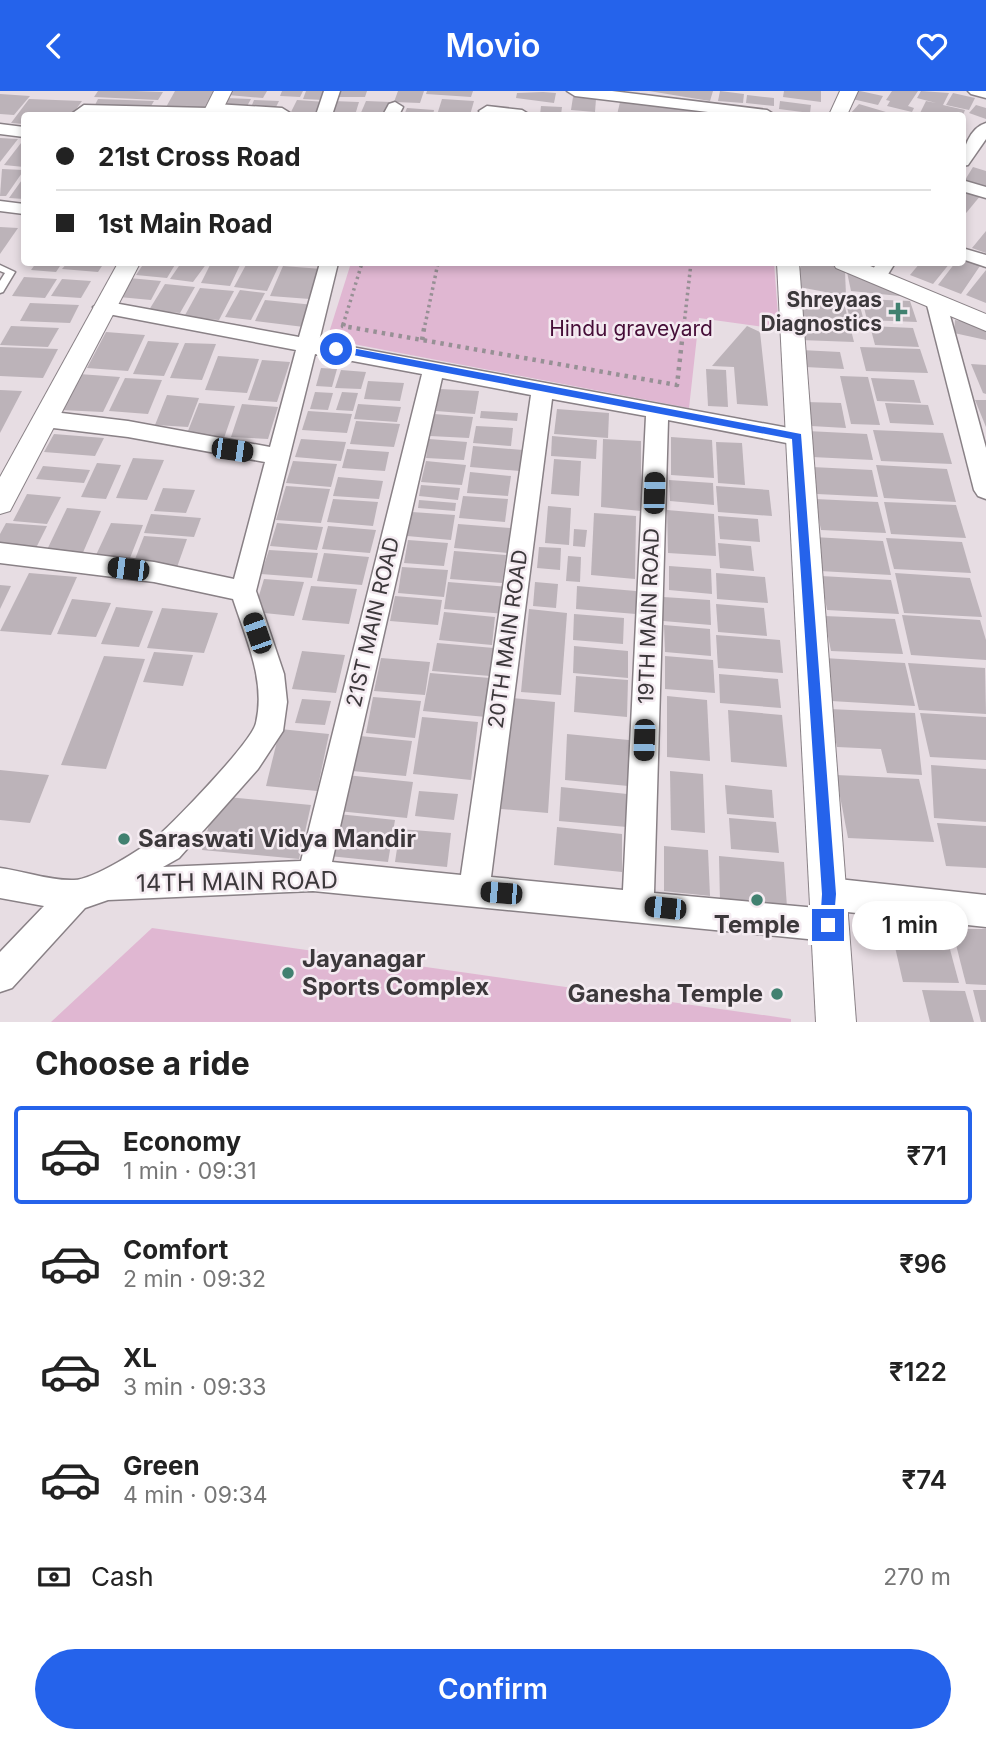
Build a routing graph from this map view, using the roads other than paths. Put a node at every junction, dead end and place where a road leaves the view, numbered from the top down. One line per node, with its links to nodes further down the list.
1 (223, 91): 10 (street)
2 (495, 91): 11 (street)
3 (575, 91): 6 (street)
4 (976, 91): 7 (street)
5 (843, 92): 14 (street)
6 (605, 93): 12 (street); 13 (street)
7 (986, 93)
8 (82, 112): 9 (street)
9 (170, 112)
10 (213, 112)
11 (486, 112)
12 (596, 112)
13 (745, 112)
14 (839, 112)
15 (986, 128): 18 (street)
16 (0, 129): 17 (street)
17 (21, 132)
18 (966, 156)
19 (966, 186): 20 (street)
20 (986, 193)
21 (0, 206): 22 (street)
22 (21, 209)
23 (966, 254): 24 (street)
24 (986, 261)
25 (127, 266): 33 (street)
26 (328, 266): 35 (street)
27 (788, 266): 40 (street)
28 (863, 266): 30 (street)
29 (0, 268): 31 (lane)
30 (882, 269): 32 (street)
31 (0, 290)
32 (936, 301): 34 (street); 42 (street)
33 (103, 307): 35 (street); 39 (street)
34 (986, 323)
35 (309, 343): 36 (street); 41 (street)
36 (425, 366): 37 (street); 46 (street, 21ST MAIN ROAD)
37 (543, 388): 38 (street); 49 (street, 20TH MAIN ROAD)
38 (657, 410): 40 (street); 51 (street, 19TH MAIN ROAD)
39 (45, 419): 41 (street); 43 (street)
40 (797, 437): 52 (street)
41 (276, 456): 45 (street)
42 (986, 490)
43 (0, 503)
44 (0, 553): 45 (street)
45 (243, 590): 48 (street)
46 (313, 876): 48 (street, 14TH MAIN ROAD); 49 (street, 14TH MAIN ROAD)
47 (0, 883): 50 (street)
48 (106, 885): 50 (street)
49 (474, 890): 51 (street, 14TH MAIN ROAD)
50 (75, 895): 54 (street)
51 (638, 905): 52 (street, 14TH MAIN ROAD)
52 (828, 909): 53 (street, 14TH MAIN ROAD); 55 (street)
53 (986, 911)
54 (0, 976)
55 (836, 1022)

